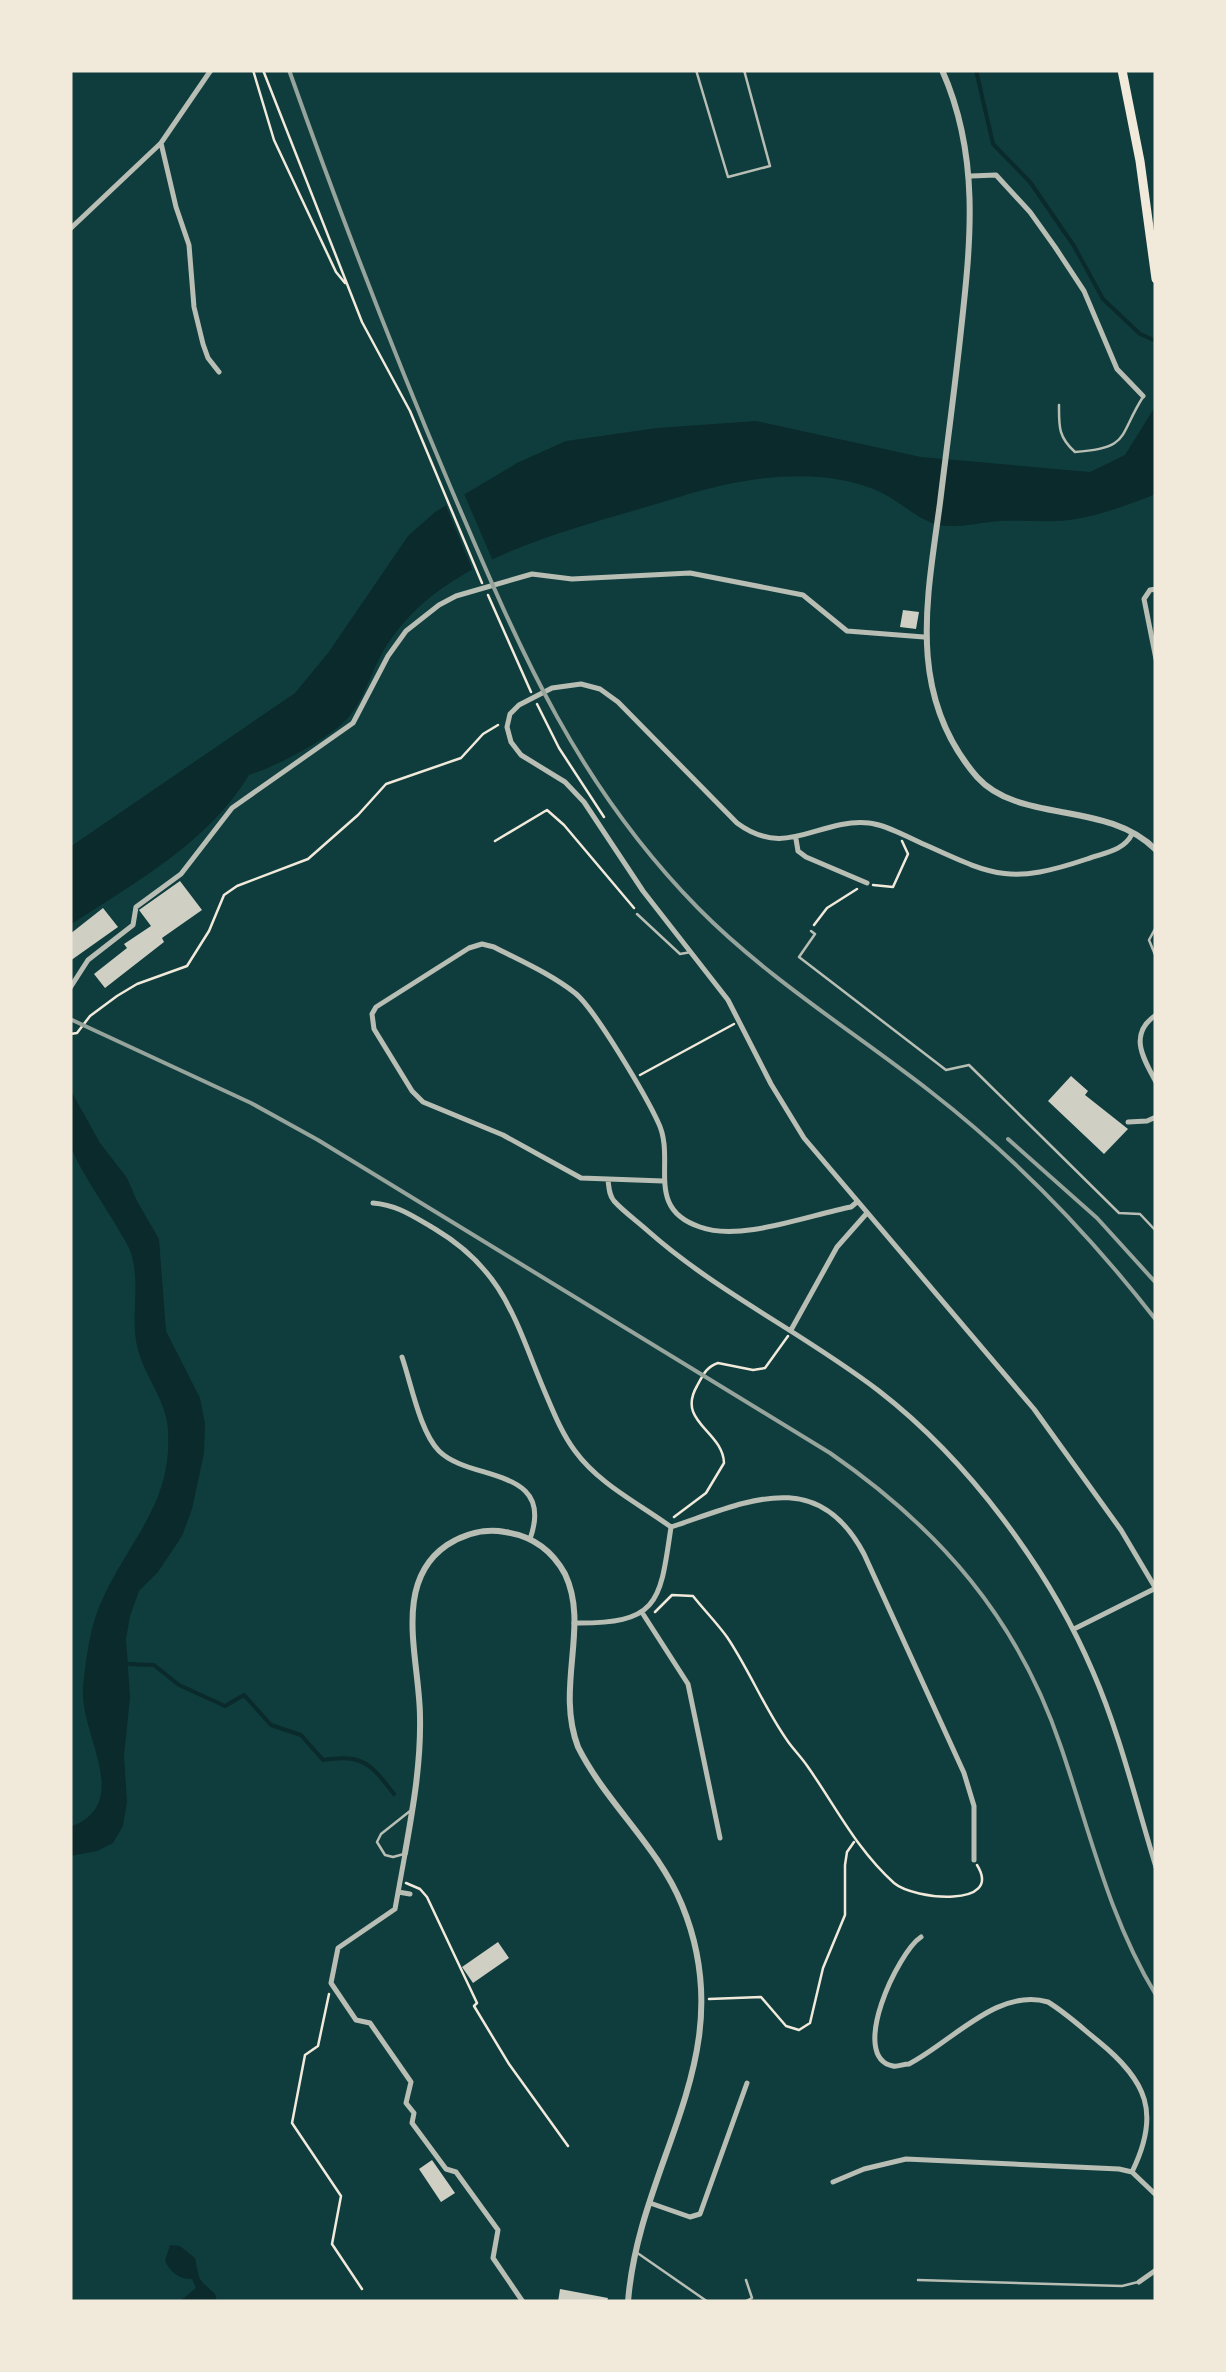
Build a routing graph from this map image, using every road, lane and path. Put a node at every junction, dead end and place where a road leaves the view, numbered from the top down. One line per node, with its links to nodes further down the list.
1 (211, 70): 8 (street)
2 (253, 70): 12 (path)
3 (262, 70): 12 (path)
4 (696, 70): 5 (lane)
5 (744, 70)
6 (942, 70): 9 (street)
7 (1122, 70): 11 (main road)
8 (161, 144): 10 (street); 13 (street)
9 (971, 176): 14 (street); 17 (street)
10 (70, 229)
11 (1156, 279)
12 (346, 285): 20 (path)
13 (219, 372)
14 (1144, 396): 15 (lane)
15 (1059, 405)
16 (1156, 589): 18 (street)
17 (924, 636): 21 (street); 31 (street)
18 (1156, 659)
19 (508, 719): 22 (street); 29 (street); 34 (path)
20 (603, 812)
21 (1132, 834): 22 (street); 24 (street)
22 (796, 839): 25 (street)
23 (495, 840): 26 (path)
24 (1154, 844)
25 (867, 884)
26 (637, 914): 29 (lane)
27 (1156, 927): 30 (lane)
28 (811, 931): 44 (lane)
29 (692, 952): 41 (street)
30 (1156, 958)
31 (70, 988)
32 (1156, 1016): 36 (street)
33 (735, 1023): 35 (path)
34 (70, 1034)
35 (638, 1076)
36 (1156, 1082)
37 (1156, 1117): 38 (street)
38 (1128, 1122)
39 (608, 1180): 40 (street); 40 (street); 45 (street)
40 (663, 1181): 41 (street)
41 (857, 1202): 43 (street)
42 (373, 1203): 48 (street)
43 (867, 1213): 45 (street); 50 (street)
44 (1156, 1232)
45 (790, 1333): 47 (path); 54 (street)
46 (402, 1358): 49 (street)
47 (674, 1516)
48 (671, 1527): 52 (street); 59 (street)
49 (530, 1538): 53 (street); 55 (street)
50 (1156, 1588): 54 (street)
51 (654, 1612): 57 (path)
52 (643, 1614): 53 (street); 56 (street)
53 (574, 1623): 72 (street)
54 (1074, 1629): 60 (street)
55 (413, 1808): 58 (street); 58 (lane)
56 (720, 1838)
57 (855, 1840): 59 (path); 66 (path)
58 (405, 1853): 61 (street)
59 (974, 1860)
60 (1156, 1867)
61 (400, 1881): 62 (street); 68 (path)
62 (398, 1892): 63 (street); 65 (street)
63 (410, 1894)
64 (921, 1937): 69 (street)
65 (331, 1983): 78 (path); 79 (street)
66 (710, 1999)
67 (746, 2083): 72 (street)
68 (568, 2146)
69 (1132, 2172): 70 (street); 71 (street)
70 (833, 2182)
71 (1156, 2195)
72 (650, 2203): 73 (street)
73 (636, 2252): 80 (street); 81 (lane)
74 (1156, 2270): 77 (street)
75 (746, 2280): 82 (lane)
76 (918, 2280): 77 (lane)
77 (1139, 2282)
78 (362, 2289)
79 (523, 2302)
80 (628, 2302)
81 (708, 2302)
82 (744, 2302)

